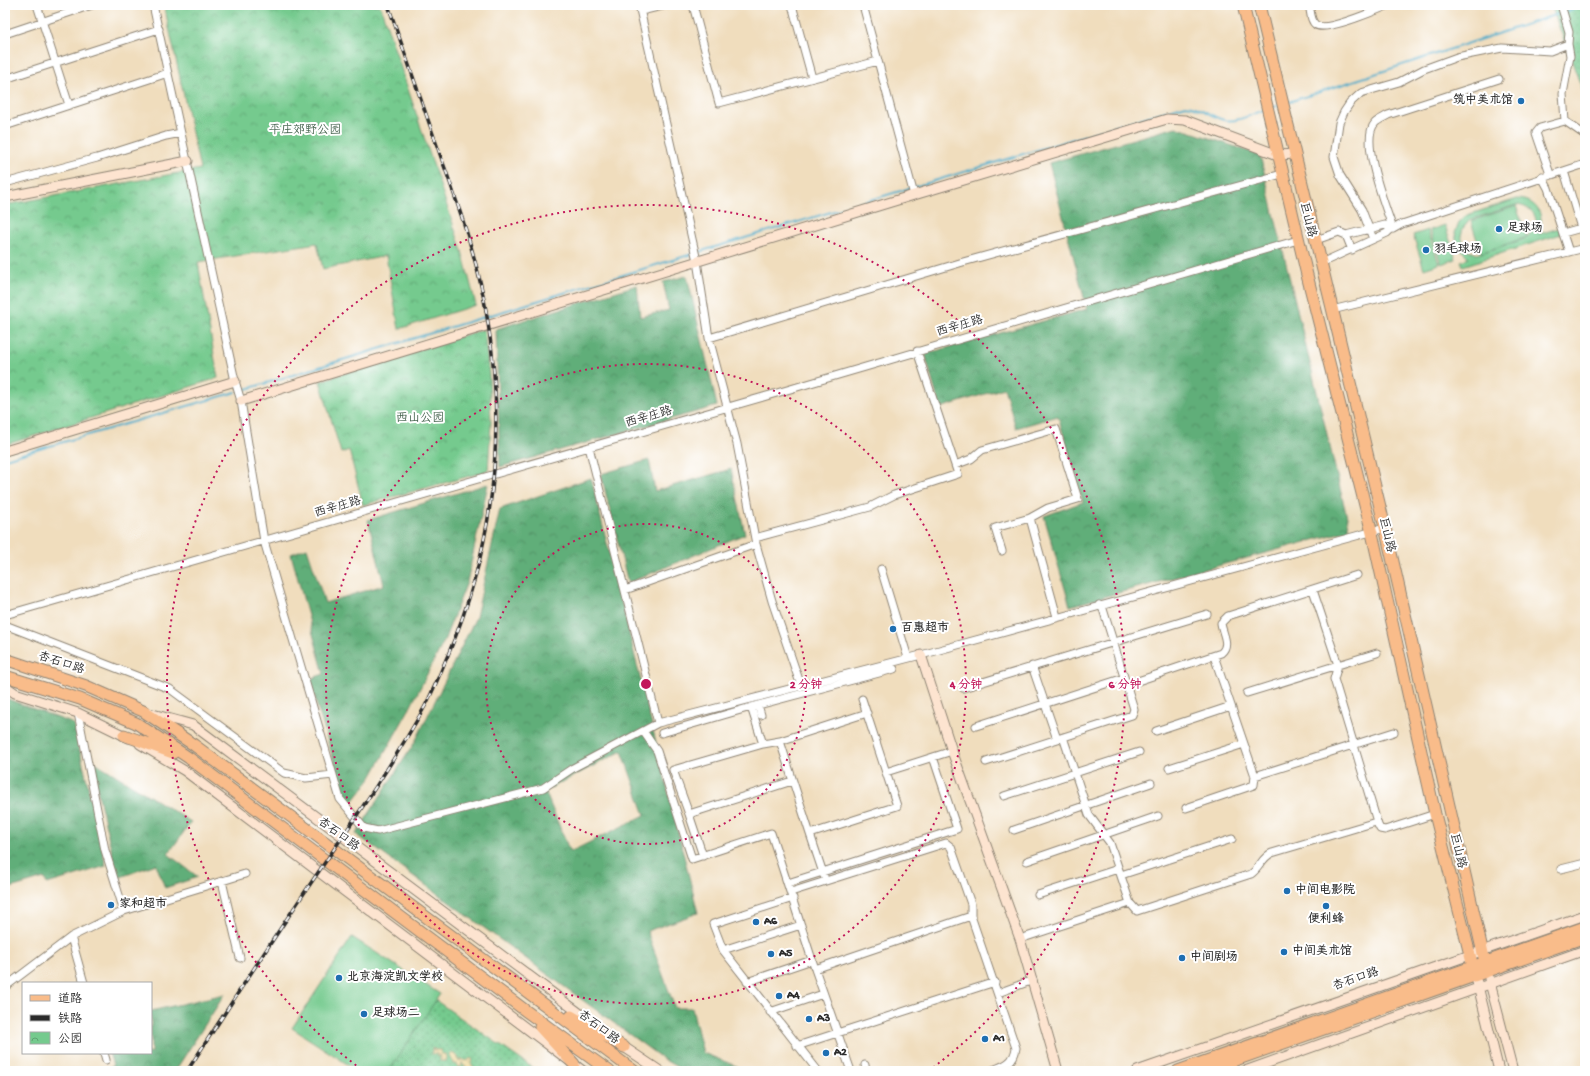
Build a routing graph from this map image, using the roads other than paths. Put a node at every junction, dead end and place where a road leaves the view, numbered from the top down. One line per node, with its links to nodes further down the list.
1 (37, 5): 14 (street)
2 (92, 5): 14 (street)
3 (153, 5): 15 (street)
4 (666, 5): 13 (street)
5 (693, 5): 21 (street)
6 (792, 5): 21 (street)
7 (863, 5): 18 (street)
8 (1243, 5): 30 (main road, 巨山路)
9 (1259, 5): 29 (main road, 巨山路)
10 (1310, 5): 11 (street)
11 (1389, 5)
12 (1562, 5): 17 (street)
13 (640, 8): 51 (street)
14 (42, 21): 16 (street); 19 (street)
15 (159, 29): 19 (street); 20 (street)
16 (5, 34)
17 (1568, 44): 25 (street); 41 (street)
18 (878, 61): 21 (street); 38 (street)
19 (55, 62): 22 (street); 24 (street)
20 (168, 73): 24 (street); 27 (street)
21 (812, 78)
22 (5, 79)
23 (1499, 79): 42 (street)
24 (69, 105): 26 (street)
25 (1564, 121): 28 (street); 35 (street)
26 (5, 126)
27 (182, 133): 31 (street); 37 (street)
28 (1585, 135)
29 (1295, 154): 30 (street); 47 (main road, 巨山路)
30 (1278, 155): 34 (main road, 巨山路); 38 (street)
31 (188, 161): 39 (street); 56 (street)
32 (1585, 164): 33 (street)
33 (1564, 171): 35 (street); 40 (street)
34 (1282, 174): 46 (main road, 巨山路); 54 (street)
35 (1550, 174): 36 (street)
36 (1542, 177): 42 (street); 43 (street)
37 (5, 183)
38 (914, 195): 51 (street)
39 (5, 197)
40 (1583, 228): 43 (street)
41 (1369, 229): 42 (street); 44 (street); 45 (street)
42 (1393, 229): 45 (street)
43 (1563, 233): 50 (street)
44 (1346, 235): 47 (street); 49 (street)
45 (1373, 239): 49 (street)
46 (1298, 240): 55 (street, 西辛庄路); 64 (main road, 巨山路)
47 (1316, 240): 52 (main road, 巨山路)
48 (1585, 248): 50 (street)
49 (1352, 250): 52 (street)
50 (1569, 252): 53 (street)
51 (697, 261): 54 (street); 57 (street)
52 (1321, 263): 53 (main road, 巨山路)
53 (1332, 310): 63 (main road, 巨山路)
54 (709, 338): 58 (street)
55 (917, 351): 58 (street, 西辛庄路); 61 (street)
56 (235, 381): 57 (street); 60 (street)
57 (241, 401): 66 (street)
58 (727, 407): 59 (street, 西辛庄路); 65 (street)
59 (589, 447): 66 (street, 西辛庄路); 70 (street)
60 (5, 451)
61 (955, 465): 62 (street); 65 (street)
62 (1030, 518): 67 (street); 75 (street)
63 (1384, 528): 64 (street); 156 (main road, 巨山路)
64 (1372, 533): 72 (street); 127 (main road, 巨山路)
65 (756, 541): 70 (street); 89 (street)
66 (264, 542): 74 (street, 西辛庄路); 119 (street)
67 (1002, 551)
68 (881, 569): 81 (street)
69 (1357, 575): 71 (street)
70 (625, 590): 99 (street)
71 (1313, 590): 80 (street); 83 (street)
72 (1099, 605): 75 (street); 77 (street)
73 (1207, 614): 77 (street)
74 (5, 615)
75 (1057, 617): 79 (street)
76 (5, 625): 119 (street)
77 (1112, 642): 84 (street); 87 (street)
78 (1377, 653): 83 (street)
79 (921, 655): 81 (street); 111 (street)
80 (1214, 656): 87 (street); 94 (street)
81 (908, 658): 89 (street)
82 (5, 659): 95 (main road, 杏石口路)
83 (1338, 665): 91 (street); 110 (street)
84 (1032, 666): 90 (street); 106 (street)
85 (894, 669): 93 (street)
86 (5, 676): 114 (main road)
87 (1125, 681): 100 (street); 106 (street)
88 (5, 686): 96 (street)
89 (801, 686): 99 (street)
90 (963, 688)
91 (1247, 692)
92 (862, 699): 97 (street)
93 (754, 706): 98 (street); 104 (street); 108 (street)
94 (1231, 706): 102 (street); 109 (street)
95 (143, 712): 171 (main road, 杏石口路); 178 (street)
96 (78, 713): 105 (street); 147 (street)
97 (867, 713): 107 (street); 117 (street)
98 (761, 715)
99 (658, 723): 101 (street)
100 (976, 726)
101 (643, 731): 119 (street); 134 (street)
102 (1156, 731)
103 (1394, 732): 110 (street)
104 (662, 733)
105 (124, 735): 114 (main road); 180 (street)
106 (1060, 738): 115 (street); 118 (street)
107 (780, 741): 108 (street); 121 (street)
108 (763, 744): 126 (street)
109 (1244, 744): 116 (street); 120 (street)
110 (1355, 744): 120 (street); 129 (street)
111 (952, 750): 113 (street); 154 (street)
112 (1139, 752): 118 (street)
113 (933, 757): 117 (street); 138 (street)
114 (189, 758): 174 (main road)
115 (986, 762)
116 (1169, 768)
117 (886, 772): 131 (street)
118 (1075, 773): 123 (street); 124 (street)
119 (333, 775)
120 (1255, 776): 125 (street)
121 (792, 780): 126 (street); 131 (street)
122 (1151, 783): 124 (street)
123 (1004, 796)
124 (1086, 806): 130 (street); 132 (street)
125 (1186, 808)
126 (689, 814): 134 (street)
127 (1435, 814): 129 (street); 158 (main road, 巨山路)
128 (1158, 816): 132 (street)
129 (1376, 822): 146 (street)
130 (1014, 830)
131 (810, 834): 138 (street)
132 (1103, 834): 135 (street); 139 (street)
133 (1232, 839): 139 (street)
134 (703, 856): 143 (street)
135 (1027, 861)
136 (1585, 863): 137 (street)
137 (1561, 869)
138 (822, 872): 142 (street); 143 (street)
139 (1119, 872): 145 (street); 146 (street)
140 (245, 874): 141 (street)
141 (222, 881): 147 (street); 159 (street)
142 (825, 881): 144 (street); 149 (street)
143 (788, 883): 144 (street)
144 (792, 895): 150 (street); 155 (street)
145 (1038, 895)
146 (1130, 903): 154 (street)
147 (124, 911): 152 (street)
148 (1585, 915): 156 (street, 杏石口路)
149 (971, 916): 162 (street); 167 (street)
150 (801, 925): 155 (street); 160 (street)
151 (1585, 927): 161 (main road)
152 (71, 937): 165 (street); 169 (street)
153 (1585, 937): 161 (main road)
154 (1020, 938): 164 (street)
155 (723, 950): 166 (street)
156 (1482, 950): 158 (street, 杏石口路); 161 (main road, 巨山路)
157 (1585, 950): 168 (street)
158 (1468, 954): 163 (main road, 巨山路); 189 (street, 杏石口路)
159 (240, 958)
160 (812, 960): 162 (street); 166 (street)
161 (1486, 966): 163 (main road); 168 (street, 巨山路)
162 (815, 969): 173 (street)
163 (1473, 971): 170 (street, 巨山路); 179 (main road)
164 (1033, 980): 172 (street); 188 (street)
165 (84, 982)
166 (747, 982): 175 (street)
167 (994, 982): 172 (street); 176 (street)
168 (1490, 984): 170 (street); 195 (street, 巨山路)
169 (5, 987)
170 (1478, 988): 193 (street); 194 (street, 巨山路)
171 (528, 991): 178 (main road); 183 (main road, 杏石口路)
172 (998, 993): 187 (street)
173 (823, 994): 175 (street); 176 (street)
174 (526, 1011): 180 (main road); 182 (main road)
175 (770, 1012): 177 (street)
176 (837, 1033): 177 (street); 186 (street)
177 (797, 1046): 185 (street)
178 (624, 1047): 184 (street)
179 (1238, 1054): 190 (main road); 191 (main road); 192 (street)
180 (574, 1064): 181 (street)
181 (583, 1071)
182 (609, 1071)
183 (634, 1071)
184 (660, 1071)
185 (818, 1071)
186 (849, 1071)
187 (990, 1071)
188 (1058, 1071)
189 (1137, 1071)
190 (1178, 1071)
191 (1204, 1071)
192 (1240, 1071)
193 (1245, 1071)
194 (1499, 1071)
195 (1513, 1071)

